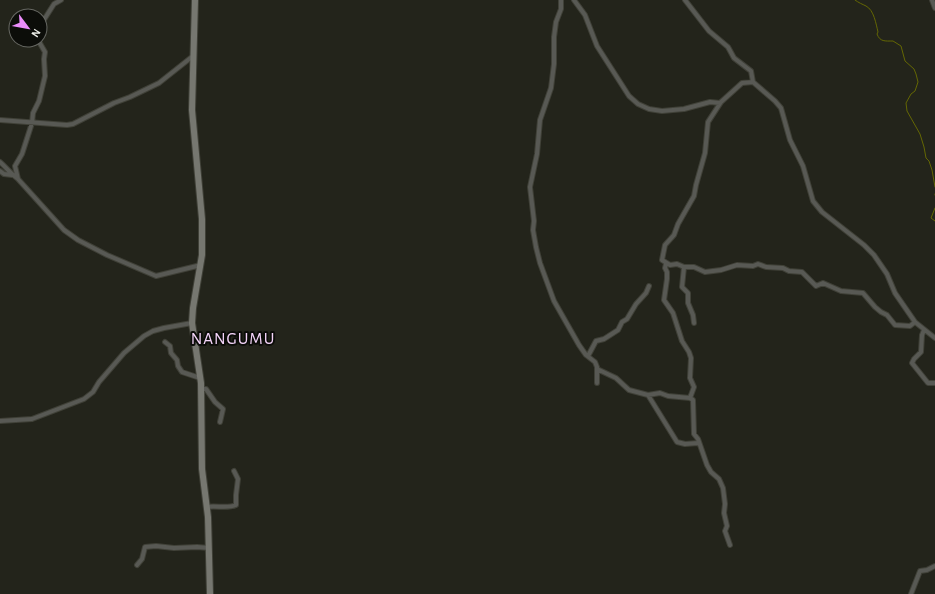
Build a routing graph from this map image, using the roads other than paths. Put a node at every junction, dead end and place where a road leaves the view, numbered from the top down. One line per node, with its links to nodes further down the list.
1 (61, 0): 8 (street)
2 (194, 0): 10 (street)
3 (561, 0): 29 (street)
4 (574, 0): 12 (street)
5 (685, 0): 11 (street)
6 (932, 0): 7 (street)
7 (935, 8)
8 (48, 13)
9 (43, 48): 14 (street)
10 (193, 56): 14 (street); 20 (street)
11 (753, 82): 12 (street); 23 (street)
12 (720, 103): 19 (street)
13 (0, 120): 14 (street)
14 (32, 123): 18 (street)
15 (0, 162): 17 (street)
16 (0, 171): 17 (street)
17 (12, 175): 18 (street)
18 (17, 178): 20 (street)
19 (666, 264): 21 (street); 36 (street)
20 (201, 265): 24 (street)
21 (684, 266): 23 (street); 25 (street)
22 (649, 286): 29 (street)
23 (915, 322): 26 (street)
24 (192, 323): 31 (street); 37 (street)
25 (694, 323)
26 (924, 330): 27 (street); 33 (street)
27 (935, 338)
28 (165, 342): 31 (street)
29 (588, 356): 30 (street)
30 (597, 369): 32 (street); 35 (street)
31 (200, 378): 34 (street)
32 (597, 382)
33 (935, 383)
34 (201, 389): 38 (street); 41 (street)
35 (648, 395): 36 (street); 39 (street)
36 (690, 398): 39 (street)
37 (0, 421)
38 (220, 422)
39 (698, 442): 42 (street)
40 (234, 471): 41 (street)
41 (206, 507): 43 (street)
42 (730, 544)
43 (209, 548): 44 (street); 46 (street)
44 (137, 565)
45 (935, 566): 47 (street)
46 (210, 594)
47 (911, 594)

